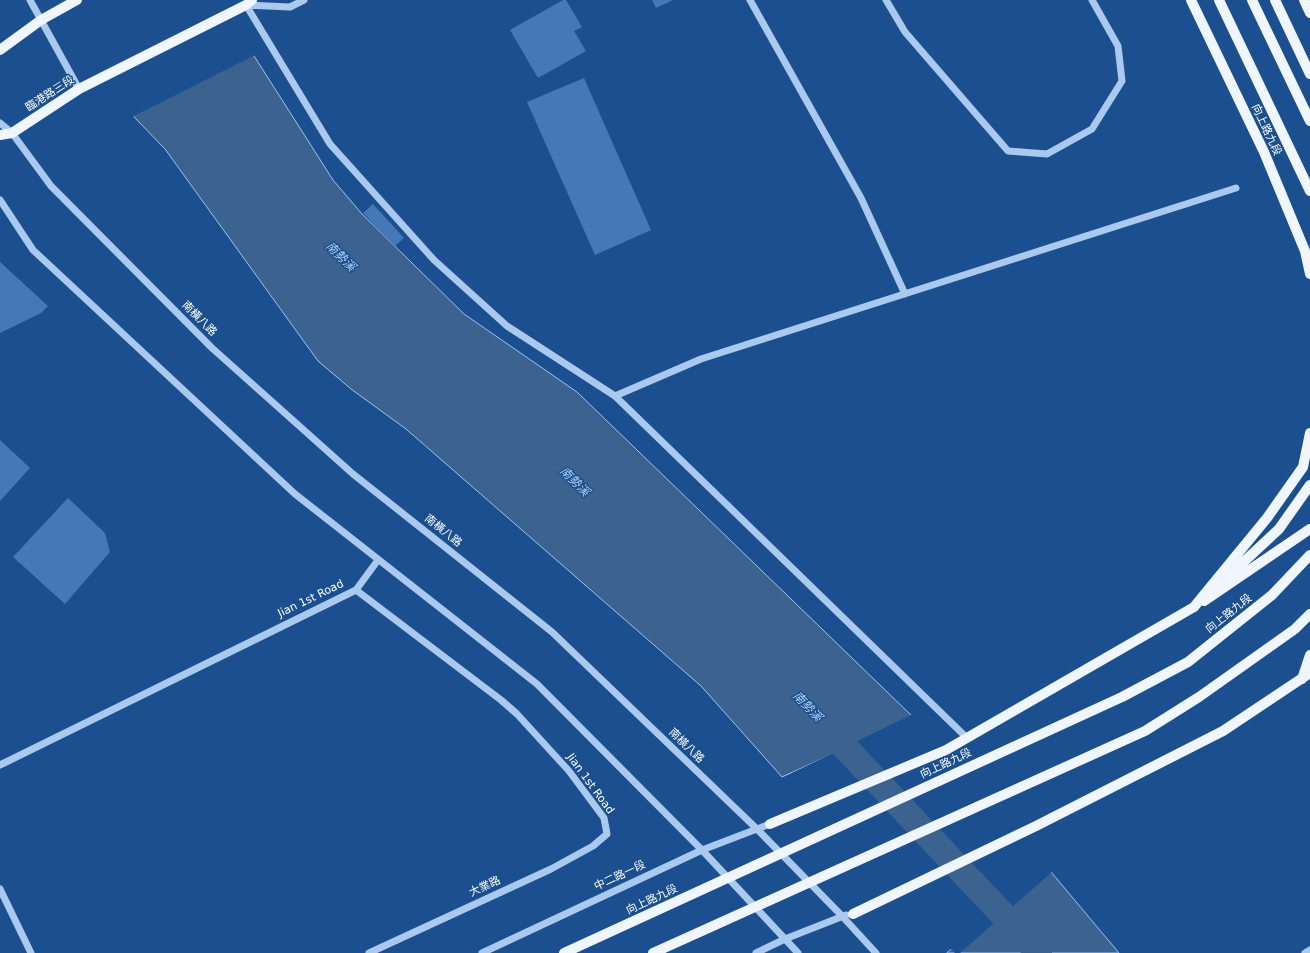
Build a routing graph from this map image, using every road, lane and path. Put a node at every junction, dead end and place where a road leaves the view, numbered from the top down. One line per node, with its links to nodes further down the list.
1 (30, 0): 14 (street)
2 (77, 0): 14 (main road)
3 (304, 0): 12 (street)
4 (750, 0): 26 (street)
5 (886, 0): 6 (street)
6 (1092, 0)
7 (1191, 0): 25 (main road, 向上路九段)
8 (1219, 0): 23 (main road)
9 (1252, 0): 18 (main road)
10 (1275, 0): 16 (main road)
11 (1304, 0): 13 (main road)
12 (249, 3): 17 (main road, 臨港路三段); 27 (street)
13 (1310, 13)
14 (41, 20): 15 (main road); 17 (street)
15 (0, 50)
16 (1310, 74)
17 (79, 89): 20 (main road, 臨港路三段)
18 (1310, 121)
19 (0, 123): 20 (street, 南橫八路)
20 (12, 133): 21 (main road, 臨港路三段); 42 (street, 南橫八路)
21 (0, 135)
22 (1236, 188): 26 (street)
23 (1310, 191)
24 (0, 200): 32 (street)
25 (1310, 274)
26 (905, 294): 27 (street)
27 (615, 396): 39 (street)
28 (1310, 433): 34 (main road, 向上路九段)
29 (1310, 485): 34 (main road)
30 (1310, 529): 34 (main road)
31 (1310, 554): 53 (main road, 向上路九段)
32 (378, 560): 33 (street); 44 (street)
33 (356, 590): 40 (street, Jian 1st Road); 43 (street, Jian 1st Road)
34 (1194, 607): 39 (main road, 向上路九段)
35 (1310, 614): 54 (main road)
36 (1310, 655): 38 (main road)
37 (1310, 668): 38 (main road)
38 (1306, 676): 46 (main road)
39 (968, 738): 41 (main road, 向上路九段)
40 (0, 765)
41 (770, 824): 42 (street, 中二路一段)
42 (758, 830): 44 (street, 中二路一段); 47 (street, 南橫八路)
43 (607, 834): 51 (street, 大業路)
44 (702, 850): 48 (street); 52 (street, 中二路一段)
45 (0, 889): 50 (street)
46 (853, 914): 47 (street)
47 (842, 916): 48 (street); 57 (street, 南橫八路)
48 (785, 939): 55 (street); 56 (street)
49 (1310, 950): 58 (street)
50 (30, 953)
51 (369, 953)
52 (482, 953)
53 (564, 953)
54 (653, 953)
55 (756, 953)
56 (798, 953)
57 (876, 953)
58 (1305, 953)

